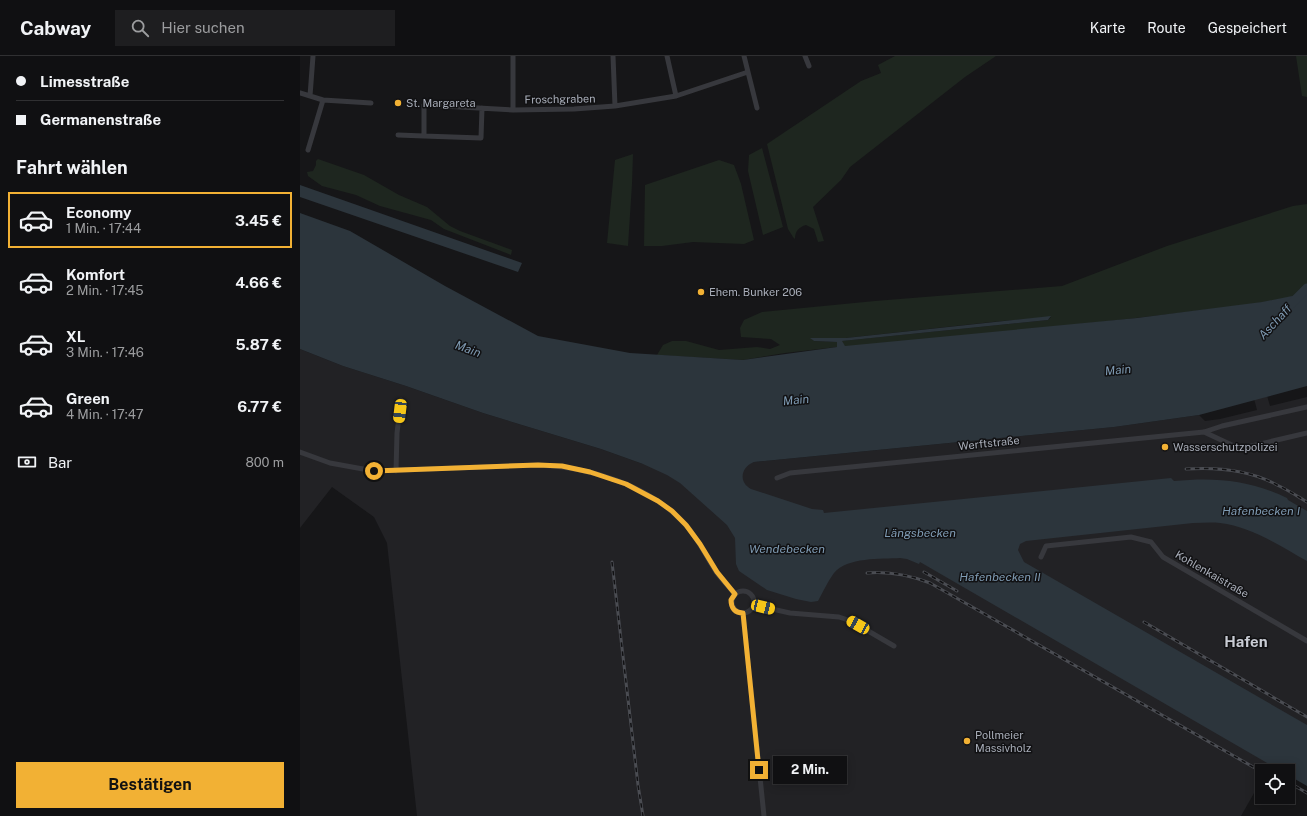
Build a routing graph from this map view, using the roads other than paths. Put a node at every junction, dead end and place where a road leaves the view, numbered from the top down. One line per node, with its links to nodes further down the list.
1 (313, 56): 10 (street)
2 (513, 56): 17 (street)
3 (613, 56): 14 (street)
4 (667, 56): 11 (street)
5 (744, 56): 8 (street)
6 (805, 56): 7 (street)
7 (809, 66)
8 (748, 72): 11 (street, Froschgraben); 16 (street)
9 (300, 93): 10 (street)
10 (310, 96): 12 (street)
11 (676, 96): 14 (street, Froschgraben)
12 (323, 100): 13 (street); 20 (street)
13 (371, 103)
14 (615, 106): 17 (street, Froschgraben)
15 (482, 108): 17 (street, Froschgraben); 19 (street); 19 (street, Froschgraben)
16 (757, 108)
17 (513, 110)
18 (398, 135): 19 (street)
19 (424, 136)
20 (308, 150)
21 (401, 400): 26 (street)
22 (1307, 407): 23 (street, Werftstraße)
23 (1204, 432): 24 (street); 27 (street, Werftstraße)
24 (1307, 433)
25 (300, 452): 26 (street)
26 (396, 471): 29 (street)
27 (777, 478)
28 (1041, 557): 32 (street, Kohlenkaistraße)
29 (735, 594): 30 (street); 31 (street)
30 (754, 605): 31 (street); 33 (street)
31 (743, 613): 34 (street)
32 (1307, 641)
33 (894, 646)
34 (764, 816)

